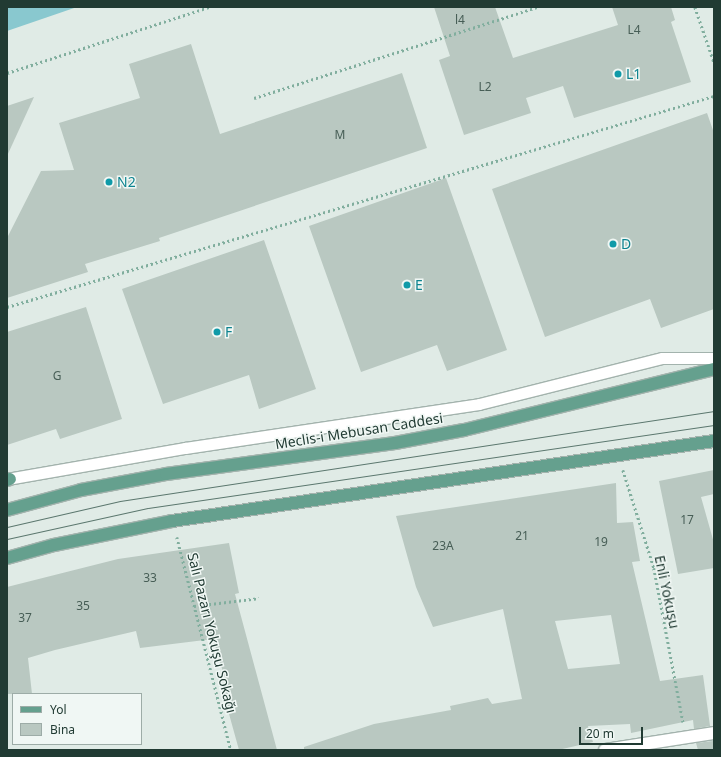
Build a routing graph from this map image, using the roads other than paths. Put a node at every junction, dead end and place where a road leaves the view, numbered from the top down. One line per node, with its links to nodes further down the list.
1 (714, 358): 4 (lane)
2 (714, 368): 5 (main road, Meclis-i Mebusan Caddesi)
3 (714, 442): 6 (main road)
4 (8, 479)
5 (7, 510)
6 (7, 558)
7 (714, 733): 8 (street)
8 (605, 750)

